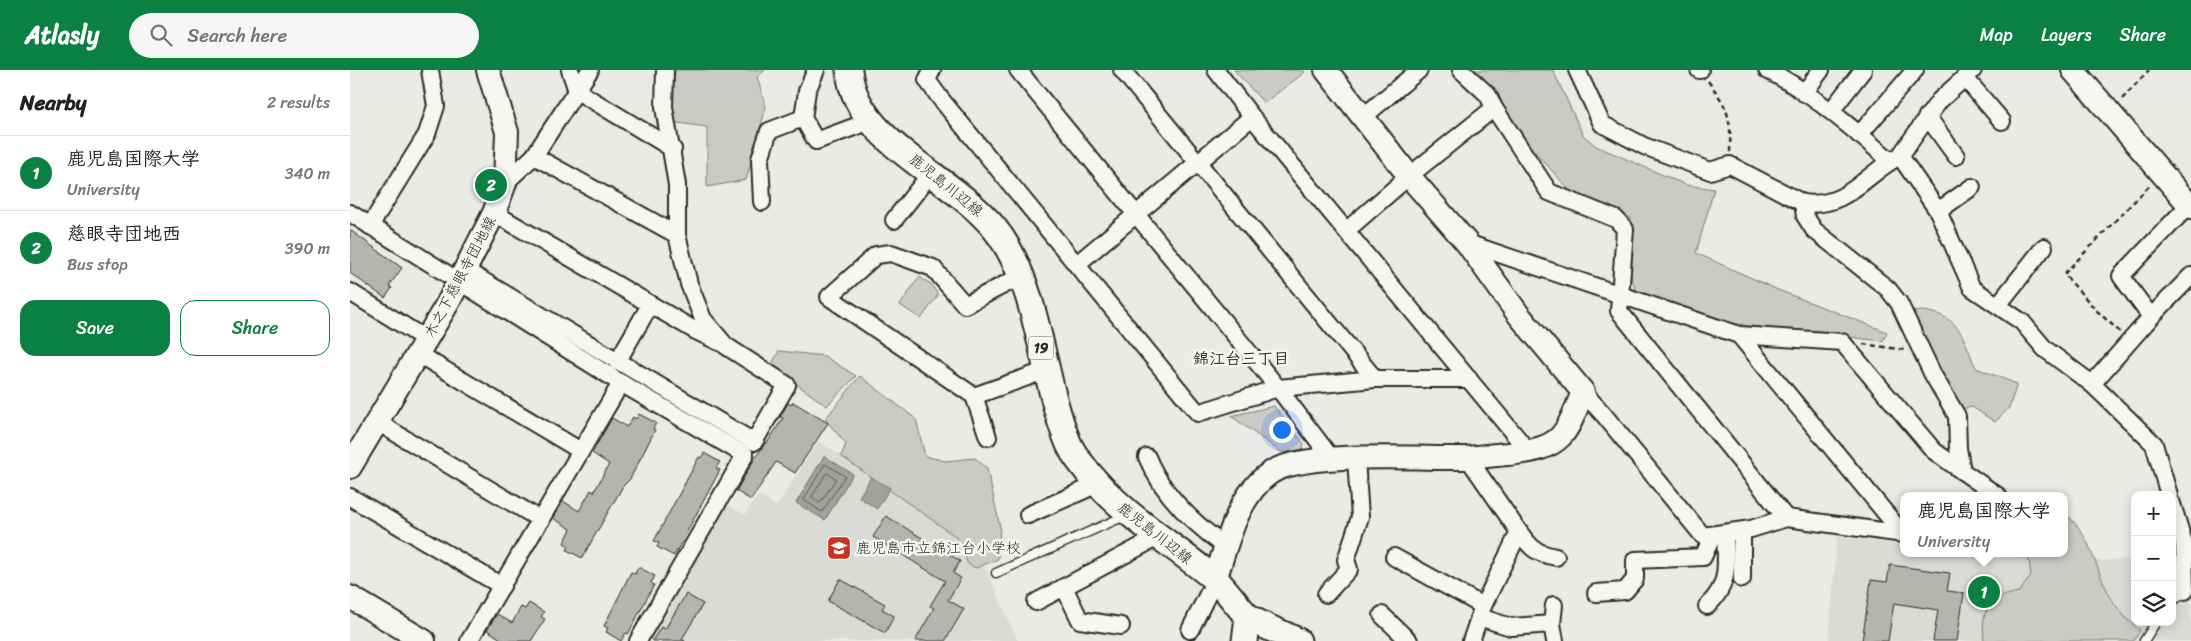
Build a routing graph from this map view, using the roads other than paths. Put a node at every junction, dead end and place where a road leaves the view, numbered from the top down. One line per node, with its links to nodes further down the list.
1 (430, 70): 50 (street)
2 (488, 70): 40 (street, 木之下慈眼寺団地線)
3 (570, 70): 22 (street)
4 (590, 70): 22 (street)
5 (666, 70): 33 (street)
6 (816, 70): 28 (street)
7 (849, 70): 30 (main road, 鹿児島川辺線 / 19)
8 (932, 70): 55 (street)
9 (1018, 70): 48 (street)
10 (1122, 70): 37 (street)
11 (1216, 70): 27 (street)
12 (1326, 70): 29 (street)
13 (1419, 70): 29 (street)
14 (1461, 70): 24 (street)
15 (1577, 70): 43 (street)
16 (1767, 70): 23 (street)
17 (1821, 70): 23 (street)
18 (1863, 70): 25 (street)
19 (1915, 70): 32 (street)
20 (2073, 70): 44 (street)
21 (1969, 74): 26 (street); 31 (street)
22 (577, 91): 33 (street); 34 (street)
23 (1804, 93): 25 (street)
24 (1494, 108): 39 (street); 60 (street)
25 (1831, 111): 32 (street)
26 (1927, 116): 35 (street); 36 (street)
27 (1252, 117): 37 (street); 51 (street)
28 (803, 118): 30 (street); 42 (street)
29 (1363, 118): 39 (street)
30 (870, 120): 38 (main road, 鹿児島川辺線 / 19)
31 (2002, 121)
32 (1859, 135): 36 (street)
33 (673, 149): 52 (street)
34 (534, 156): 40 (street); 52 (street)
35 (1956, 156)
36 (1896, 158): 43 (street); 45 (street)
37 (1196, 163): 48 (street); 69 (street)
38 (932, 172): 49 (street); 57 (main road, 鹿児島川辺線 / 19)
39 (1409, 176): 51 (street); 53 (street)
40 (505, 183): 47 (street, 木之下慈眼寺団地線)
41 (1972, 187): 45 (street)
42 (762, 202)
43 (1804, 203): 85 (street)
44 (2190, 206): 63 (street)
45 (1938, 211): 62 (street)
46 (350, 213): 50 (street)
47 (494, 213): 56 (street, 木之下慈眼寺団地線); 61 (street)
48 (1135, 214): 55 (street); 73 (street)
49 (894, 220)
50 (370, 226): 56 (street)
51 (1347, 230): 70 (street)
52 (677, 235): 65 (street)
53 (1467, 244): 60 (street); 74 (street)
54 (2044, 247): 62 (street)
55 (1077, 264): 73 (street)
56 (463, 275): 66 (street, 木之下慈眼寺団地線); 67 (street); 71 (street)
57 (1021, 276): 68 (main road, 鹿児島川辺線 / 19); 75 (street)
58 (2191, 276): 63 (street)
59 (350, 292): 66 (street)
60 (1619, 293): 64 (street); 93 (street)
61 (650, 305): 65 (street); 67 (street)
62 (1998, 306): 72 (street)
63 (2151, 317): 72 (street)
64 (1739, 335): 85 (street); 95 (street)
65 (726, 346): 67 (street)
66 (423, 347): 76 (street, 木之下慈眼寺団地線); 78 (street)
67 (617, 362)
68 (1047, 370): 75 (street); 86 (main road, 鹿児島川辺線 / 19)
69 (1376, 379): 70 (street); 73 (street)
70 (1469, 379): 79 (street)
71 (621, 383): 78 (street); 126 (street)
72 (2092, 384): 87 (street)
73 (1278, 388): 82 (street)
74 (1583, 392): 79 (street); 98 (street)
75 (974, 396): 77 (street)
76 (377, 422): 84 (street, 木之下慈眼寺団地線); 94 (street)
77 (988, 437)
78 (581, 451): 94 (street)
79 (1528, 451): 81 (street)
80 (1147, 457): 101 (street)
81 (1468, 458): 83 (street); 97 (street)
82 (1332, 459): 83 (street); 101 (street)
83 (1356, 459): 111 (street)
84 (350, 467)
85 (1962, 471): 88 (street)
86 (1098, 484): 90 (street); 91 (main road, 鹿児島川辺線 / 19)
87 (2169, 491)
88 (1992, 492)
89 (350, 497): 107 (street)
90 (1028, 515)
91 (1129, 515): 100 (main road, 鹿児島川辺線 / 19); 104 (lane)
92 (2176, 517): 109 (street)
93 (1786, 518): 96 (street); 99 (street)
94 (541, 520): 107 (street)
95 (1900, 530)
96 (1742, 531): 98 (street); 106 (street)
97 (1519, 532): 103 (street); 117 (street)
98 (1719, 534): 110 (street); 116 (street)
99 (1900, 534)
100 (1158, 536): 105 (main road, 鹿児島川辺線 / 19); 108 (street)
101 (1226, 547): 105 (street)
102 (1394, 557): 117 (street)
103 (1556, 557)
104 (996, 573)
105 (1215, 580): 119 (main road, 鹿児島川辺線 / 19); 123 (street)
106 (1742, 580)
107 (502, 586): 125 (street)
108 (1064, 587): 114 (street); 121 (street)
109 (2188, 589): 113 (lane)
110 (1596, 593)
111 (1326, 594)
112 (350, 597): 124 (street)
113 (2176, 599)
114 (1036, 602)
115 (1554, 605): 120 (street)
116 (1707, 606)
117 (1481, 612): 120 (street); 130 (street)
118 (1382, 615): 129 (street)
119 (1248, 617): 127 (main road); 128 (main road, 鹿児島川辺線 / 19)
120 (1552, 624): 131 (street)
121 (1121, 626)
122 (2153, 626): 132 (lane)
123 (1190, 630)
124 (424, 641)
125 (470, 641)
126 (638, 641)
127 (1245, 641)
128 (1298, 641)
129 (1410, 641)
130 (1471, 641)
131 (1555, 641)
132 (2144, 641)

